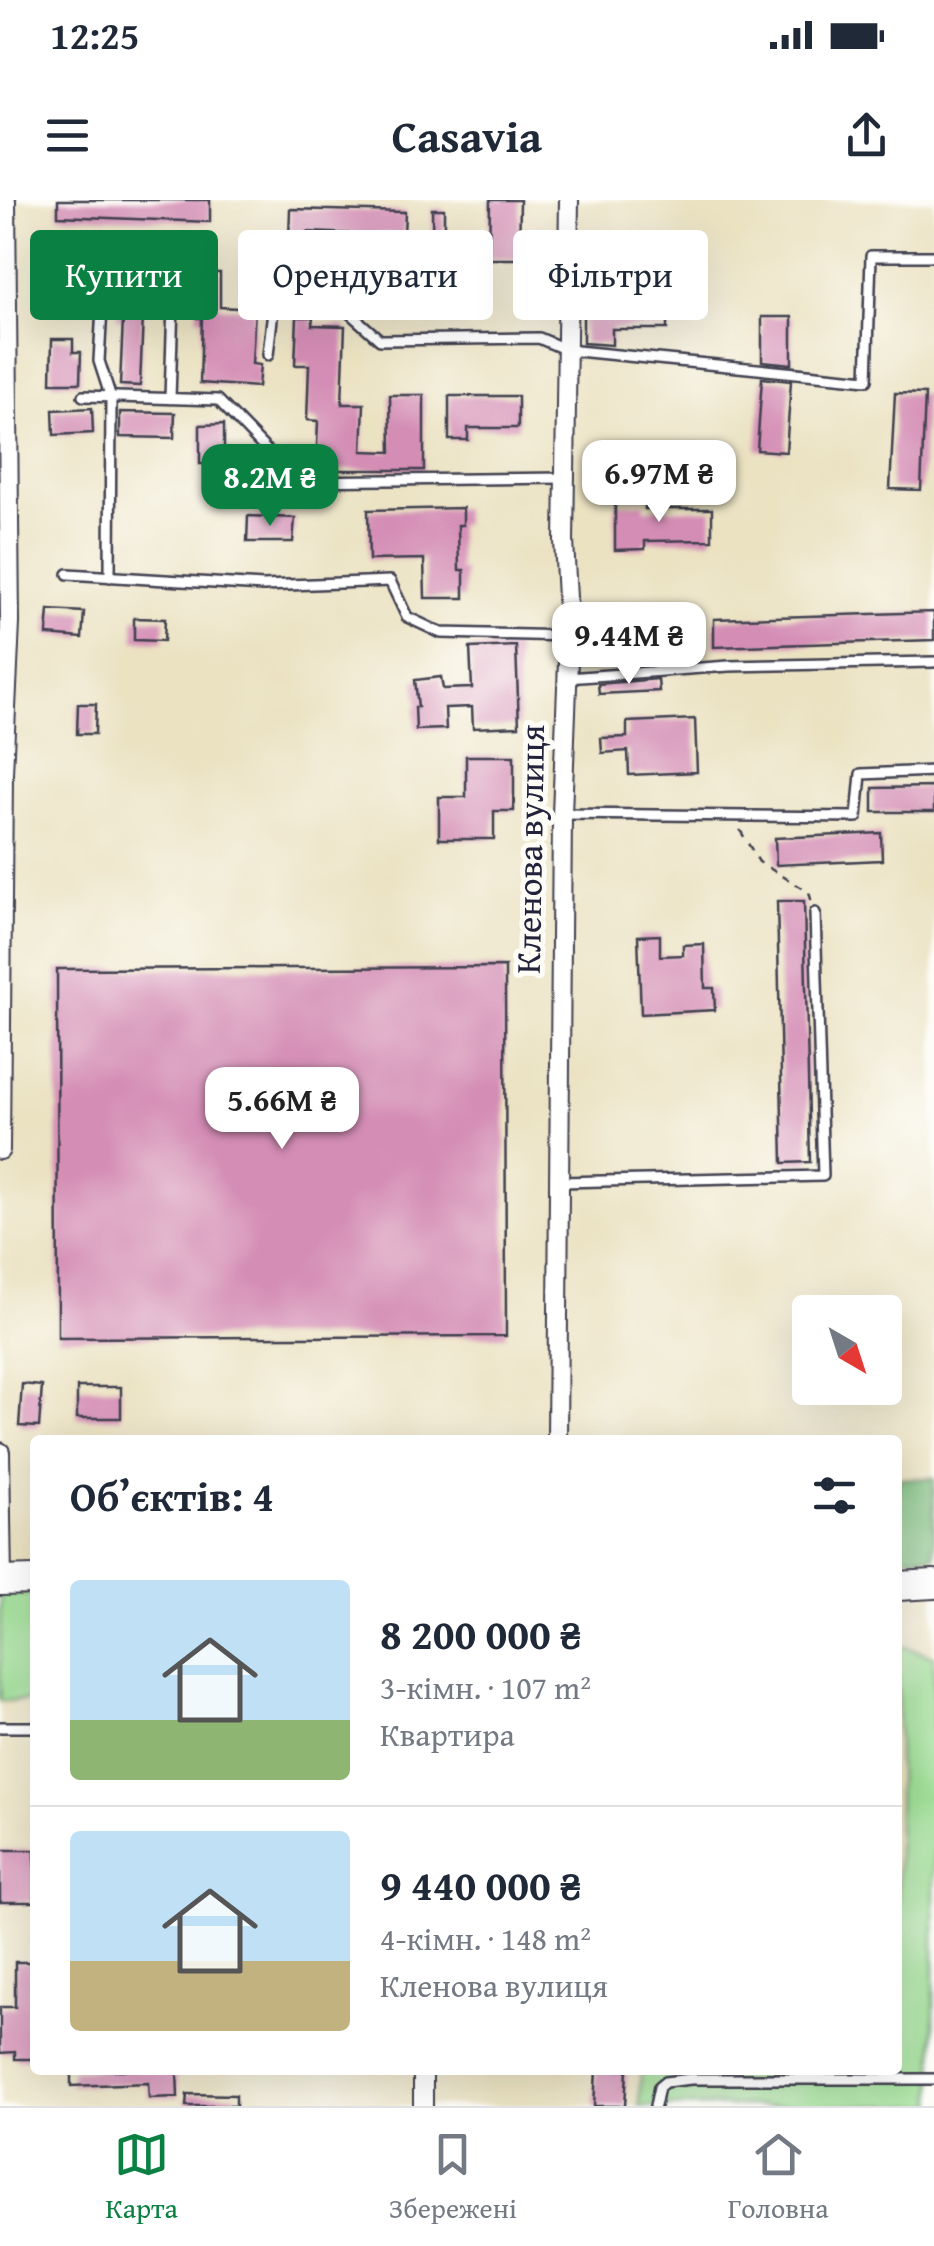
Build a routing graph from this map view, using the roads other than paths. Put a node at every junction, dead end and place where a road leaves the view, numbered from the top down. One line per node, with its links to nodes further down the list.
1 (6, 200): 18 (street)
2 (569, 200): 6 (street, Кленова вулиця)
3 (934, 256): 6 (lane)
4 (101, 320): 9 (lane)
5 (172, 320): 10 (lane)
6 (566, 350): 7 (lane); 11 (street, Кленова вулиця)
7 (268, 355)
8 (84, 396): 9 (lane)
9 (111, 398): 10 (lane); 13 (lane)
10 (170, 399): 11 (lane)
11 (564, 478): 14 (street, Кленова вулиця)
12 (68, 574): 13 (lane)
13 (110, 578): 14 (lane)
14 (569, 636): 16 (street, Кленова вулиця)
15 (934, 662): 16 (lane)
16 (565, 678): 19 (street, Кленова вулиця)
17 (934, 771): 19 (lane)
18 (2, 773): 21 (street)
19 (562, 814): 22 (street, Кленова вулиця)
20 (815, 913): 22 (lane)
21 (0, 1150)
22 (559, 1182): 23 (street, Кленова вулиця)
23 (557, 1435)
24 (0, 1452): 25 (street)
25 (1, 1580): 26 (main road)
26 (30, 1580)
27 (934, 1584): 28 (main road)
28 (902, 1586)
29 (30, 1727): 30 (lane)
30 (0, 1728)
31 (422, 2075): 33 (street)
32 (934, 2078): 34 (lane)
33 (423, 2106)
34 (655, 2106)

